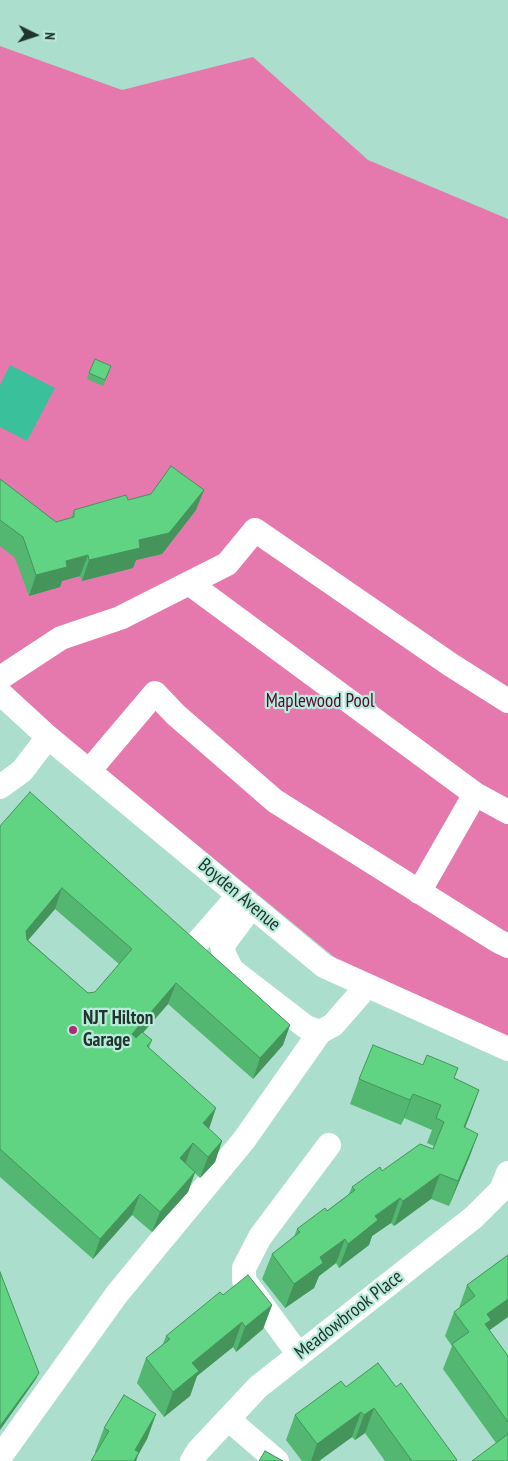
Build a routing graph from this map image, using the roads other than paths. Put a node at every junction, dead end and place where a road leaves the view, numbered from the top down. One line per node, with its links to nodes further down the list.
1 (189, 583): 2 (street); 4 (street); 8 (street)
2 (0, 678)
3 (0, 693): 5 (street, Boyden Avenue)
4 (508, 701)
5 (48, 737): 6 (street, Boyden Avenue); 7 (street)
6 (89, 771): 10 (street); 11 (street, Boyden Avenue)
7 (0, 787)
8 (475, 794): 9 (street); 10 (street)
9 (508, 812)
10 (419, 892): 13 (street)
11 (245, 901): 12 (street); 14 (street, Boyden Avenue); 15 (street)
12 (196, 944)
13 (508, 946)
14 (367, 986): 15 (street); 16 (street, Boyden Avenue)
15 (320, 1032): 21 (street)
16 (508, 1049)
17 (329, 1145): 19 (street)
18 (508, 1172): 19 (street, Meadowbrook Place)
19 (299, 1355): 20 (street, Meadowbrook Place)
20 (228, 1419): 22 (street, Meadowbrook Place); 23 (street)
21 (0, 1457)
22 (192, 1461)
23 (277, 1461)

